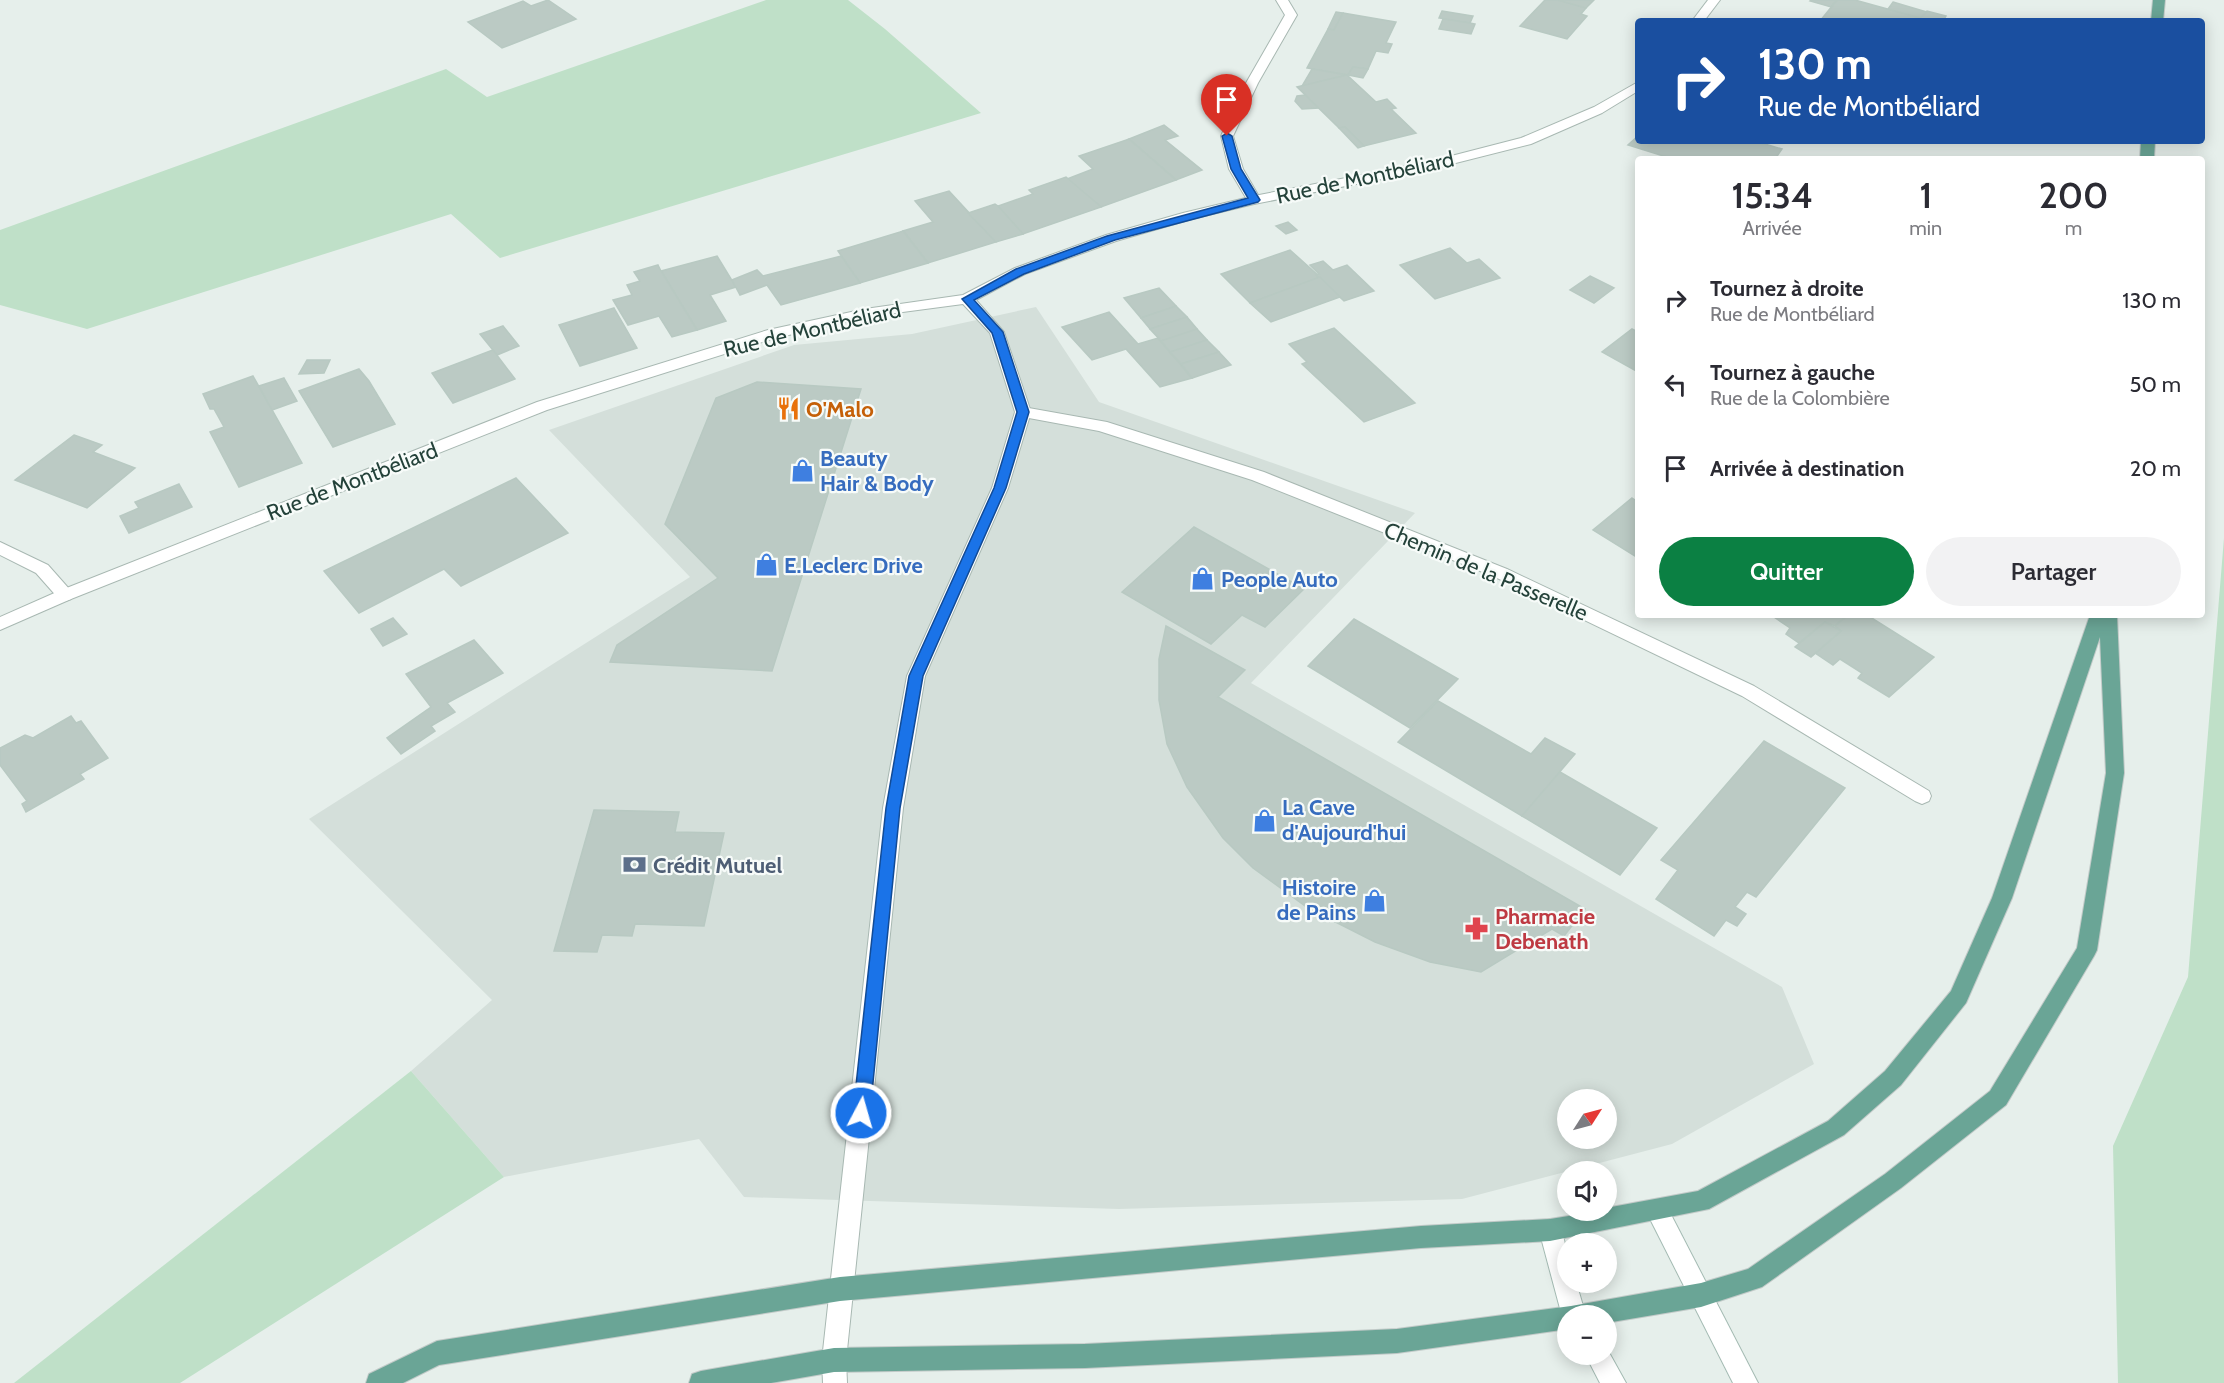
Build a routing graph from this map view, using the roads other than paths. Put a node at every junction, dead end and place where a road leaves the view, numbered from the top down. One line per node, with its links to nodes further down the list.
1 (1282, 0): 7 (street)
2 (1714, 0): 4 (street)
3 (2159, 0): 5 (main road)
4 (1700, 18)
5 (2157, 18)
6 (1635, 88): 7 (street, Rue de Montbéliard)
7 (1254, 200): 8 (street, Rue de Montbéliard)
8 (967, 299): 9 (street); 11 (street, Rue de Montbéliard)
9 (1023, 412): 15 (street, Chemin de la Passerelle); 18 (street)
10 (0, 548): 11 (street)
11 (65, 595): 14 (street, Rue de Montbéliard)
12 (2098, 618): 16 (main road)
13 (2108, 618): 19 (main road)
14 (0, 624)
15 (1922, 796)
16 (1657, 1211): 17 (main road); 19 (street)
17 (1551, 1230): 18 (main road); 20 (street)
18 (840, 1289): 24 (street); 25 (main road)
19 (1701, 1295): 21 (main road); 28 (street)
20 (1572, 1305)
21 (1617, 1309)
22 (1557, 1319): 24 (main road)
23 (1603, 1365): 27 (street)
24 (834, 1371): 26 (main road)
25 (378, 1383)
26 (701, 1383)
27 (1614, 1383)
28 (1746, 1383)

